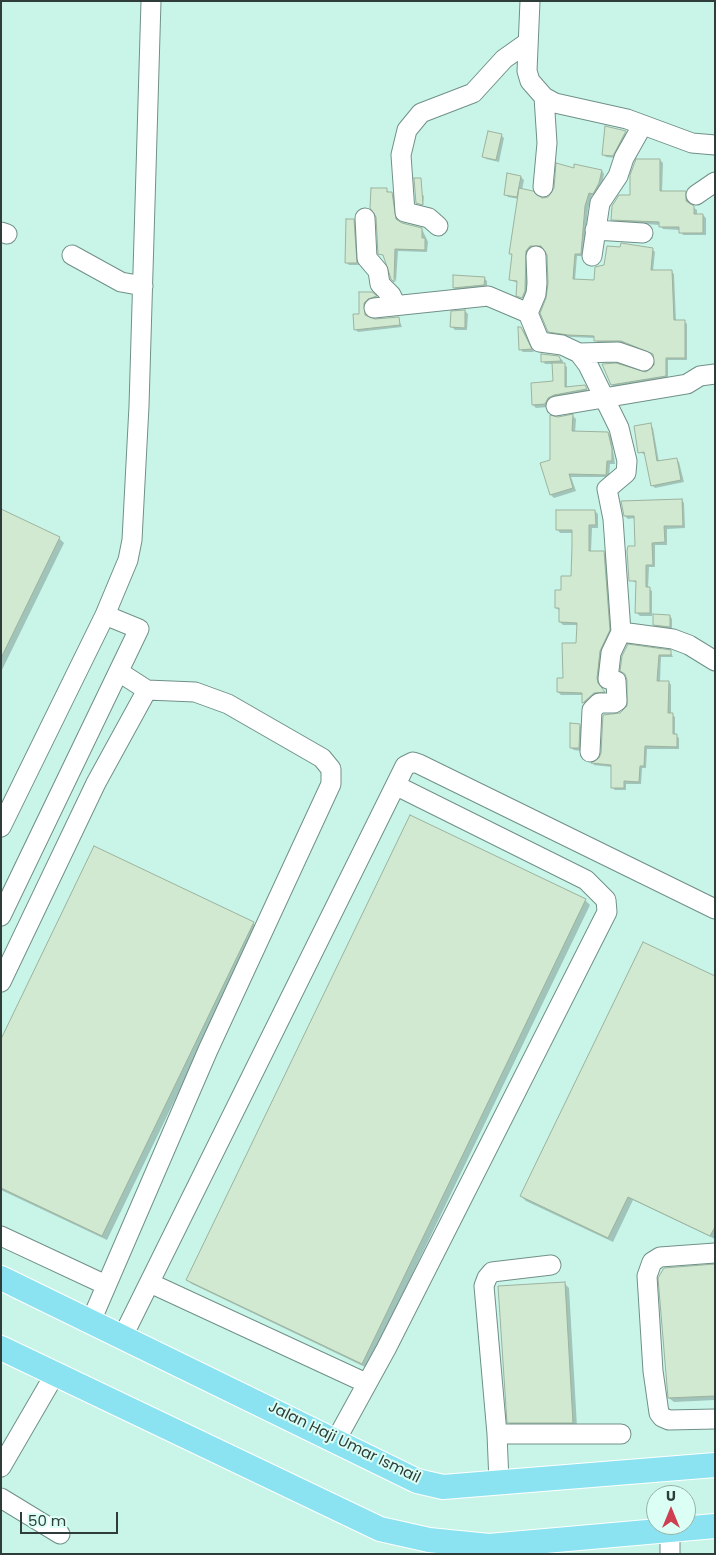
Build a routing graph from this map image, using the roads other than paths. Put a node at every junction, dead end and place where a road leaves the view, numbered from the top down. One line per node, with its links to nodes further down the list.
1 (151, 1): 17 (street)
2 (530, 1): 3 (street)
3 (528, 42): 4 (street); 11 (street)
4 (544, 97): 5 (street); 8 (street)
5 (642, 126): 6 (street); 12 (street)
6 (715, 145)
7 (715, 182): 9 (street)
8 (543, 187)
9 (696, 195)
10 (365, 218): 18 (street)
11 (438, 226)
12 (595, 230): 13 (street); 16 (street)
13 (643, 233)
14 (72, 255): 17 (street)
15 (536, 256): 20 (street)
16 (592, 256)
17 (143, 286): 26 (street)
18 (396, 305): 19 (street); 20 (street)
19 (374, 308)
20 (528, 313): 21 (street)
21 (589, 356): 22 (street); 24 (street)
22 (644, 361)
23 (715, 374): 24 (street)
24 (604, 399): 25 (street); 27 (street)
25 (556, 406)
26 (105, 614): 29 (street); 33 (street)
27 (621, 632): 28 (street); 31 (street)
28 (715, 661)
29 (119, 672): 30 (street); 35 (street)
30 (147, 690): 36 (street); 42 (street)
31 (590, 752)
32 (396, 786): 34 (street); 41 (street); 47 (street)
33 (1, 827)
34 (715, 909)
35 (1, 916)
36 (1, 982)
37 (1, 1236): 42 (street)
38 (715, 1253): 48 (street)
39 (552, 1265): 49 (street)
40 (1, 1278): 43 (main road, Jalan Haji Umar Ismail)
41 (150, 1283): 44 (street); 47 (street)
42 (106, 1285): 43 (street)
43 (91, 1320): 44 (main road, Jalan Haji Umar Ismail)
44 (123, 1336): 51 (main road, Jalan Haji Umar Ismail)
45 (1, 1348): 46 (main road)
46 (55, 1374): 53 (street); 58 (main road)
47 (366, 1383): 51 (street)
48 (715, 1419)
49 (497, 1434): 50 (street); 54 (street)
50 (621, 1434)
51 (336, 1440): 54 (main road, Jalan Haji Umar Ismail)
52 (715, 1465): 54 (main road, Jalan Haji Umar Ismail)
53 (1, 1467)
54 (499, 1482)
55 (1, 1498): 59 (street)
56 (715, 1526): 57 (main road)
57 (696, 1528)
58 (646, 1532)
59 (60, 1534)
60 (670, 1535): 61 (street)
61 (670, 1554)

